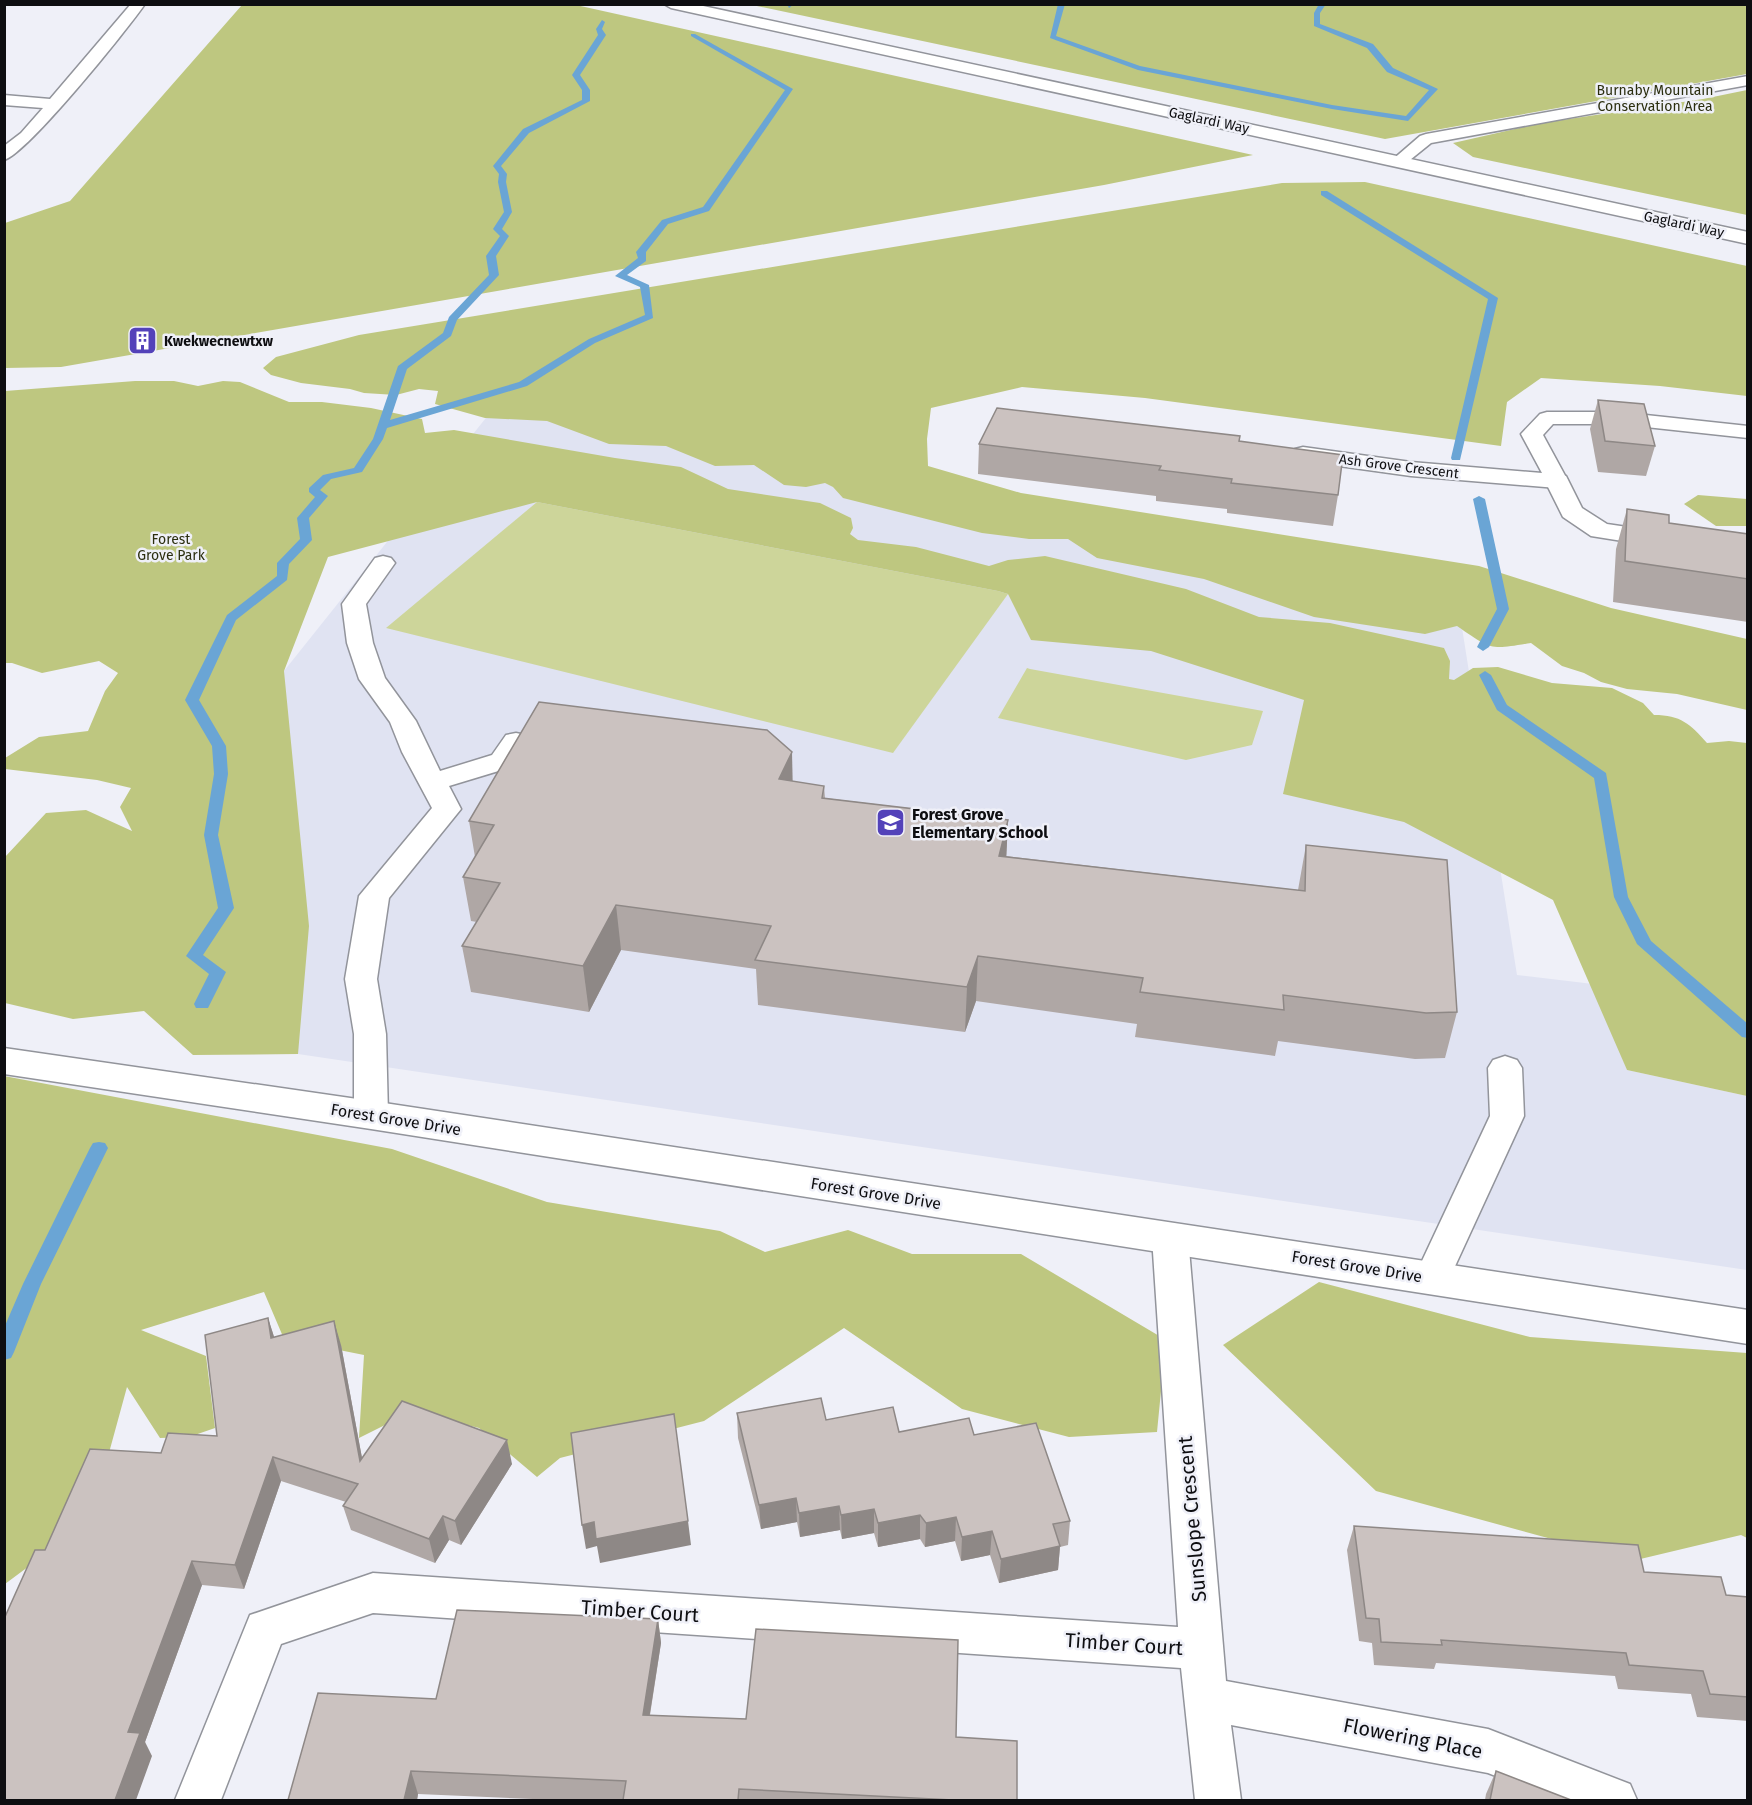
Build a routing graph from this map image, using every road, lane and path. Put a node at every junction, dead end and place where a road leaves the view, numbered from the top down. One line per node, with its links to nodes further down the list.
1 (139, 4): 5 (lane)
2 (671, 4): 7 (main road, Gaglardi Way)
3 (1748, 80): 7 (lane)
4 (4, 100): 5 (lane)
5 (54, 104): 6 (lane)
6 (4, 155)
7 (1399, 161): 8 (main road, Gaglardi Way)
8 (1748, 238)
9 (1748, 432): 11 (lane)
10 (1281, 451): 11 (lane, Ash Grove Crescent)
11 (1557, 481): 12 (main road)
12 (1748, 553)
13 (383, 563): 15 (lane)
14 (516, 741): 15 (lane)
15 (433, 782): 18 (lane)
16 (4, 1061): 18 (main road, Forest Grove Drive)
17 (1505, 1068): 20 (lane)
18 (371, 1115): 19 (main road, Forest Grove Drive)
19 (1170, 1237): 20 (main road, Forest Grove Drive); 22 (lane, Sunslope Crescent)
20 (1432, 1278): 21 (main road, Forest Grove Drive)
21 (1748, 1327)
22 (1203, 1649): 23 (lane, Sunslope Crescent); 24 (lane, Timber Court)
23 (1205, 1699): 25 (lane, Sunslope Crescent); 26 (lane, Flowering Place)
24 (198, 1800)
25 (1218, 1800)
26 (1614, 1800)

